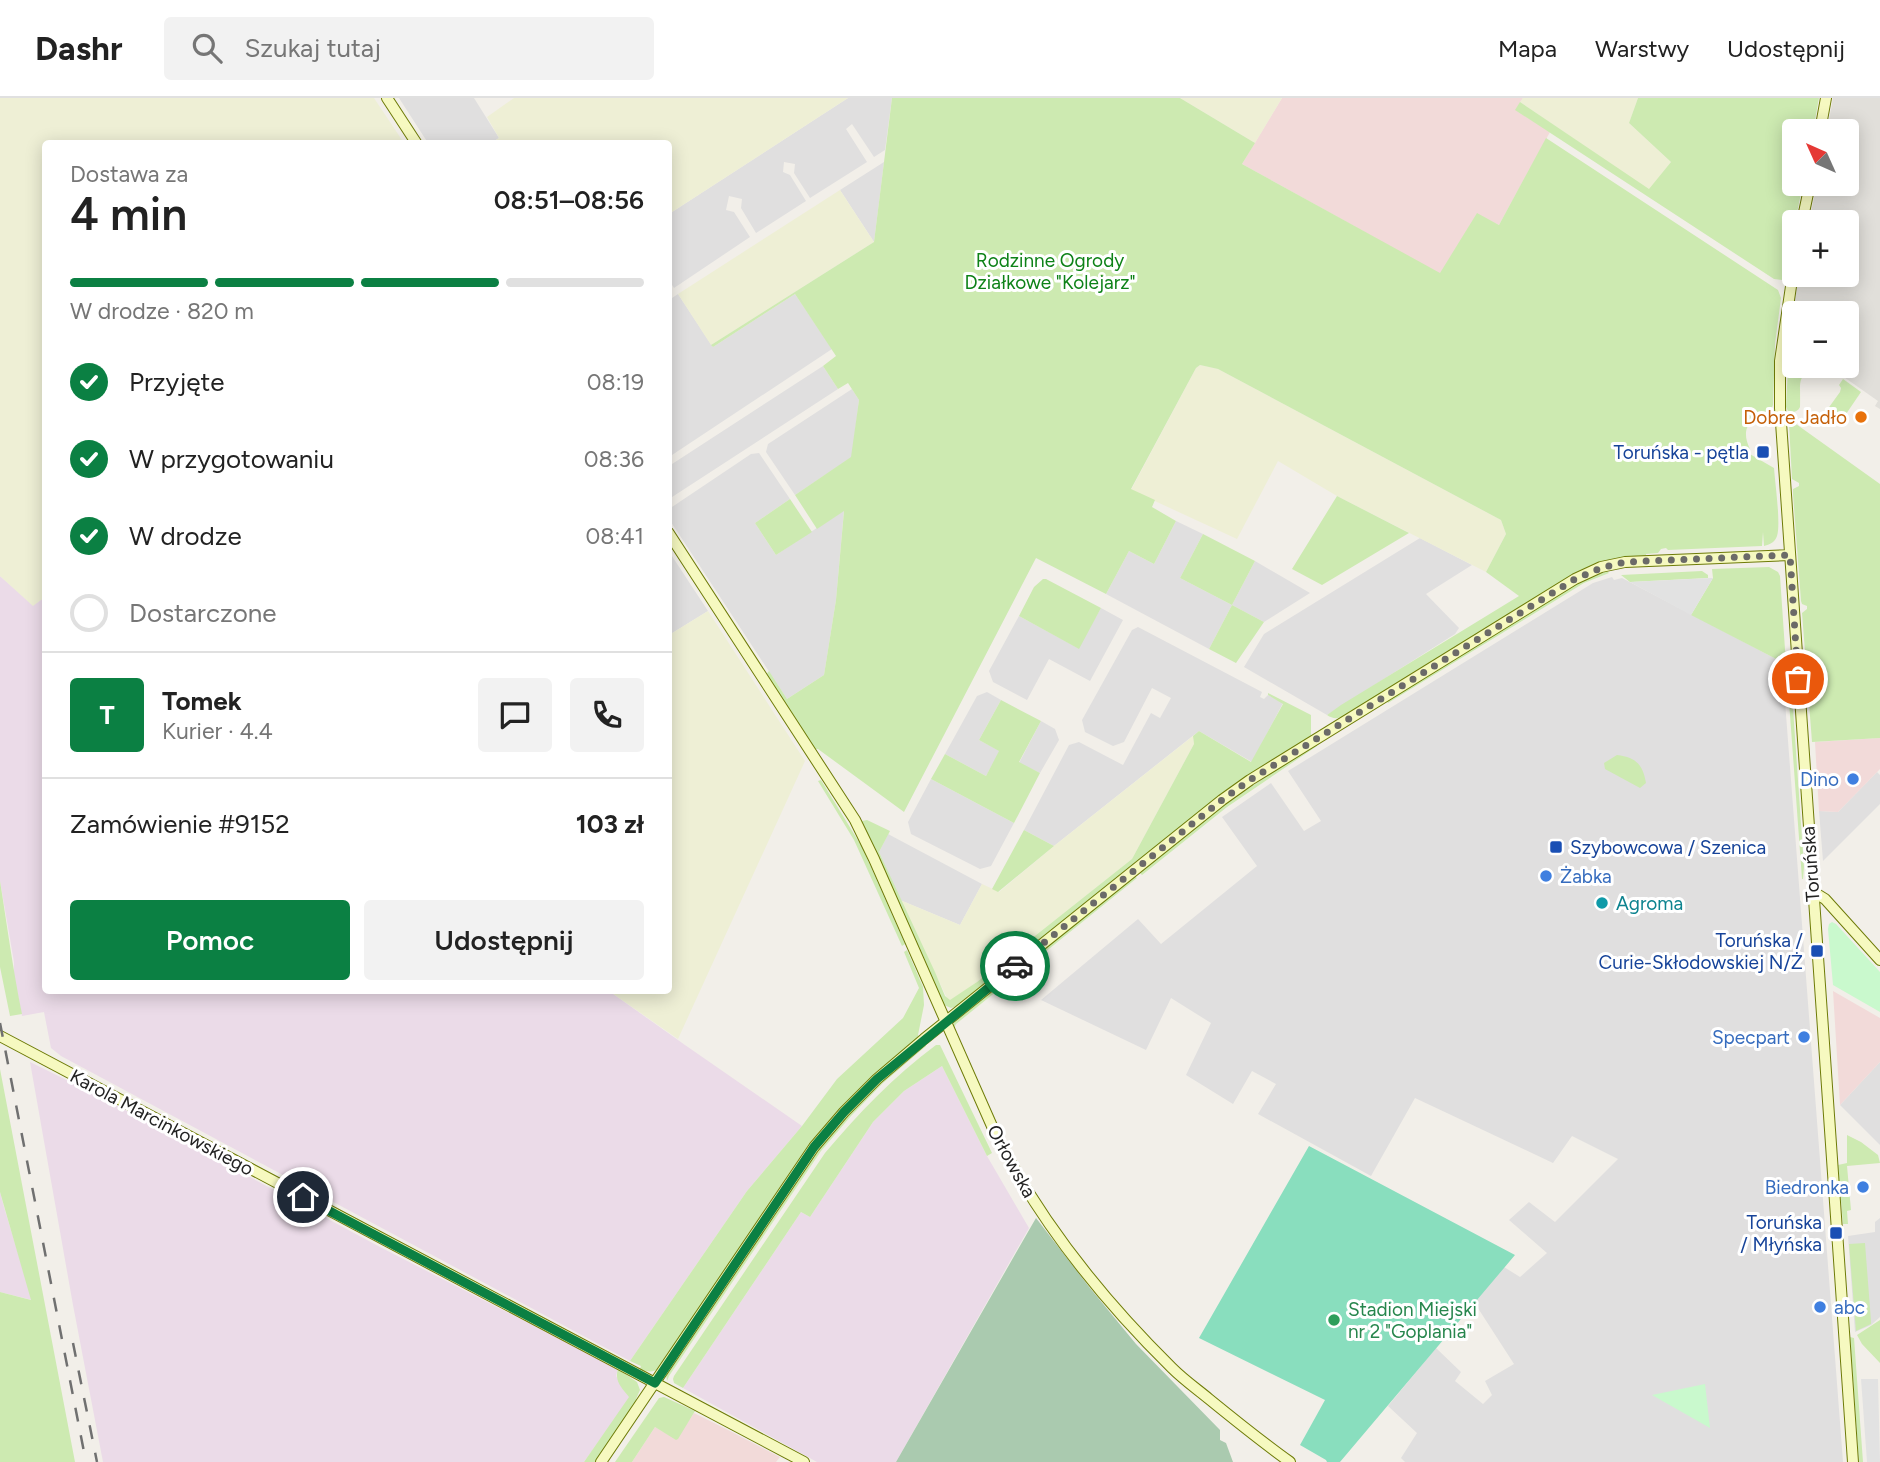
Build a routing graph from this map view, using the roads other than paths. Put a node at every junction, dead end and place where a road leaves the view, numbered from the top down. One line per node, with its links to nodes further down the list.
1 (387, 98): 4 (street)
2 (1826, 98): 3 (street)
3 (1822, 119)
4 (413, 140)
5 (1791, 287): 7 (street, Toruńska)
6 (672, 538): 12 (street, Orłowska)
7 (1790, 555): 8 (street, Toruńska); 12 (street)
8 (1812, 891): 9 (street); 10 (street, Toruńska)
9 (1837, 912): 10 (street); 11 (street)
10 (1814, 922): 18 (street, Toruńska)
11 (1880, 960)
12 (945, 1022): 14 (street); 17 (street, Orłowska)
13 (2, 1037): 14 (street, Karola Marcinkowskiego)
14 (655, 1383): 15 (street); 16 (street, Karola Marcinkowskiego)
15 (601, 1462)
16 (804, 1462)
17 (1290, 1462)
18 (1853, 1462)

